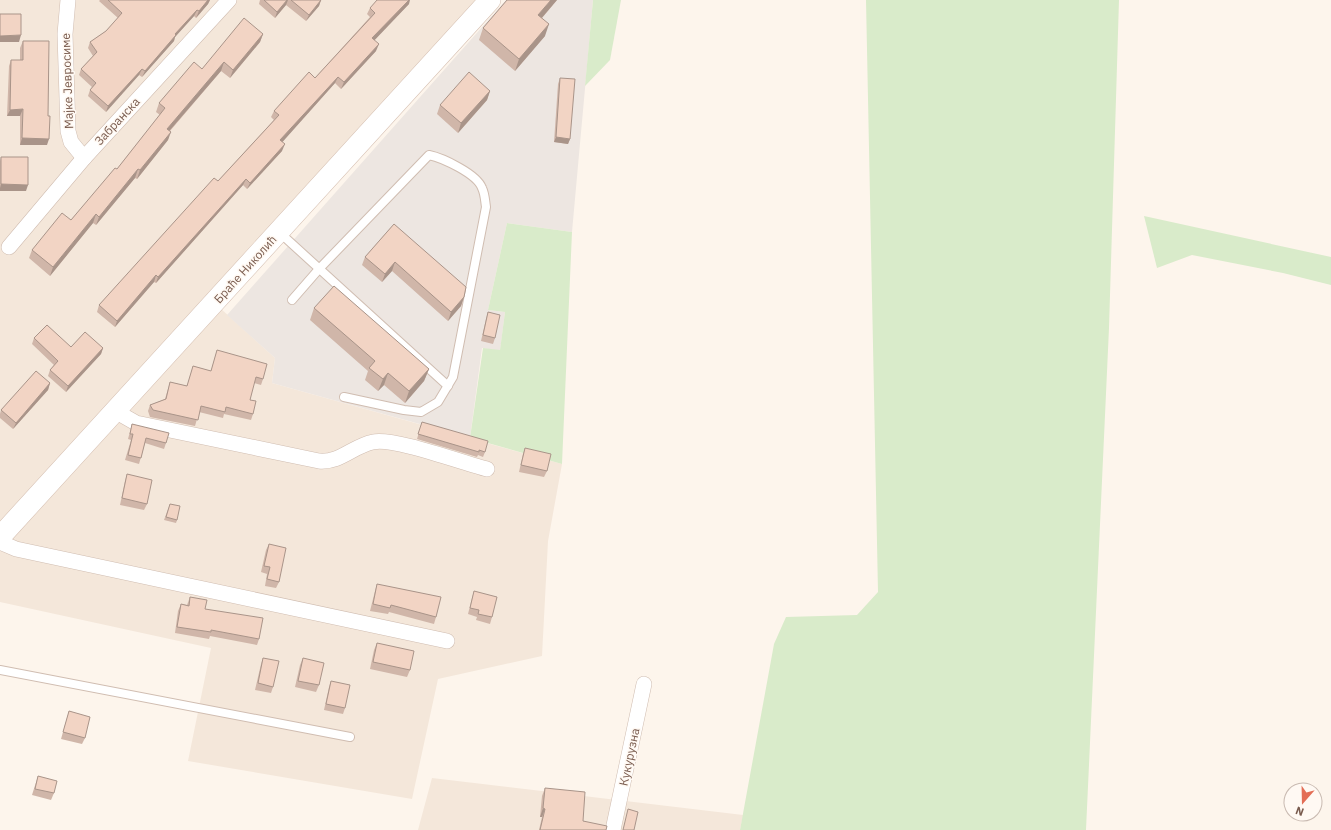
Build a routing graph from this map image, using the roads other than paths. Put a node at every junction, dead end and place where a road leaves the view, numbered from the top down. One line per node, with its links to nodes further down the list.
1 (68, 0): 4 (street, Мајке Јевросиме)
2 (229, 0): 4 (street, Забранска)
3 (490, 0): 5 (main road, Браће Николић)
4 (84, 158): 6 (street, Забранска)
5 (279, 232): 7 (lane); 11 (main road, Браће Николић)
6 (9, 247)
7 (319, 269): 8 (lane); 9 (lane); 9 (lane)
8 (292, 300)
9 (448, 386): 10 (lane)
10 (344, 397)
11 (115, 411): 12 (street); 13 (main road, Браће Николић)
12 (487, 470)
13 (0, 537)
14 (0, 542): 15 (street)
15 (446, 641)
16 (0, 670): 18 (lane)
17 (644, 684): 19 (street, Кукурузна)
18 (350, 737)
19 (614, 830)

